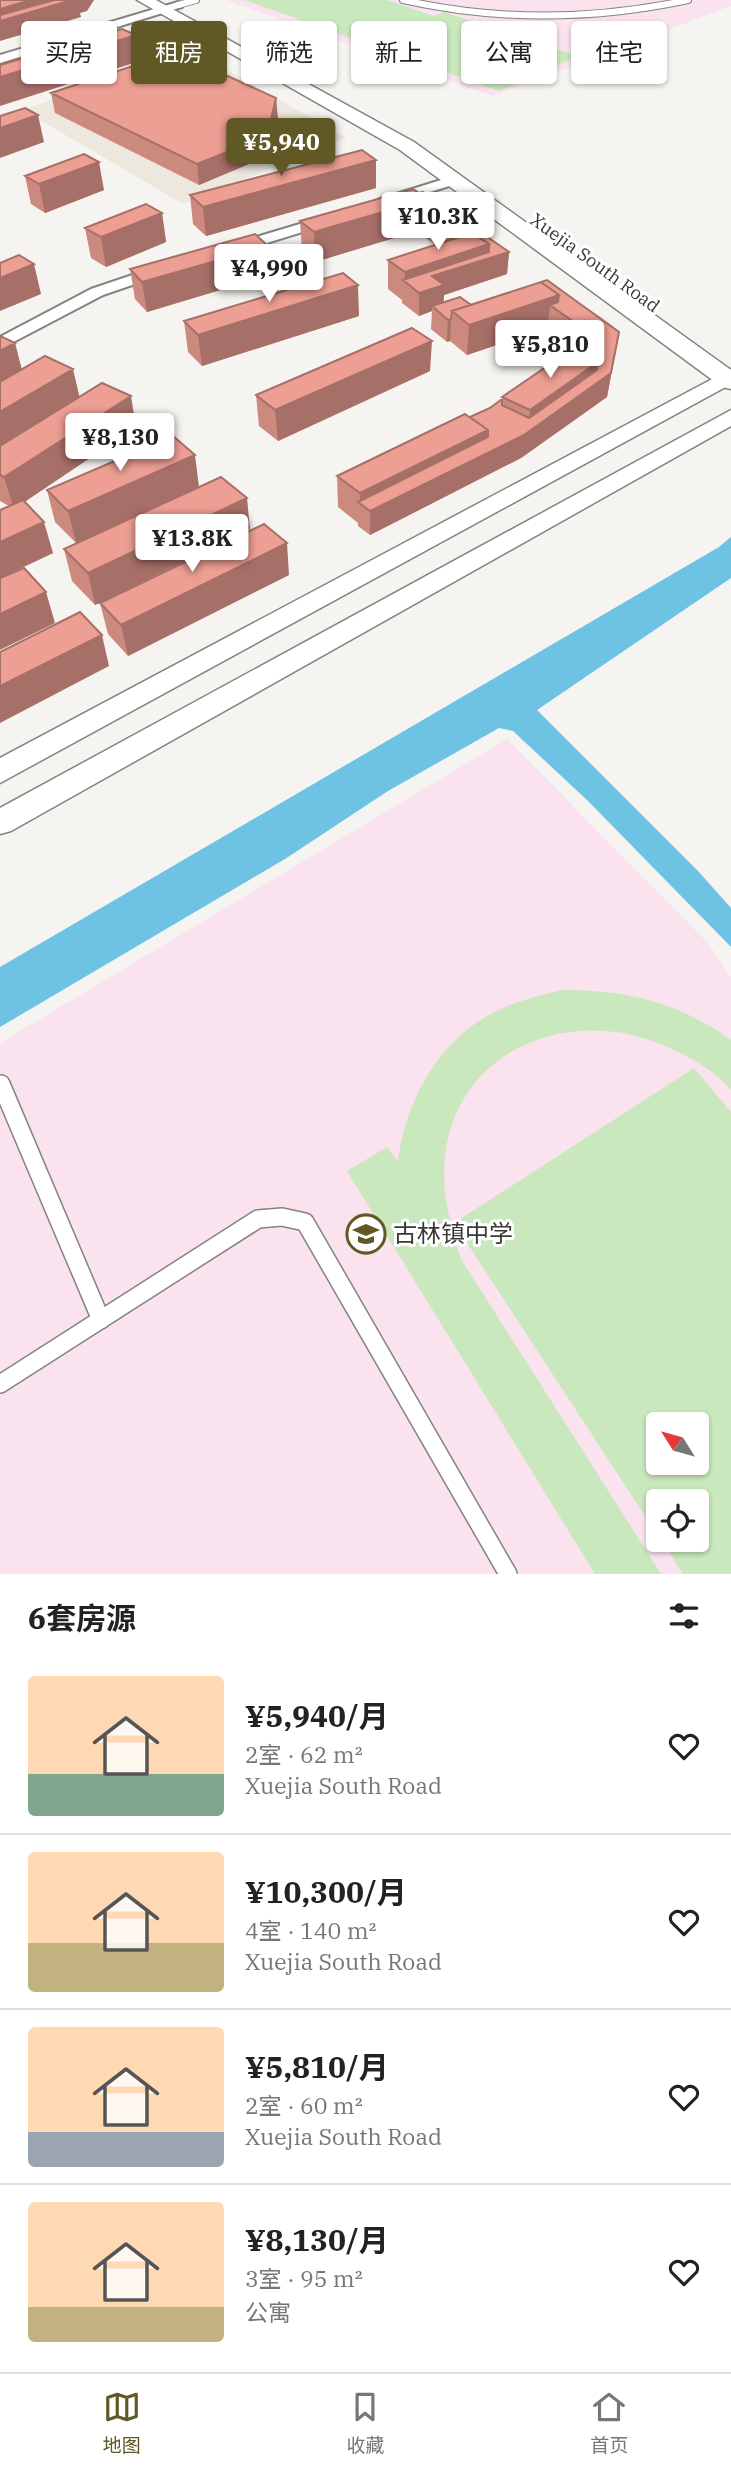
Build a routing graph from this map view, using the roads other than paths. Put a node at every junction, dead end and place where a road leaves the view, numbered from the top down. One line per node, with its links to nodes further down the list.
1 (403, 0): 2 (lane)
2 (688, 0)
3 (170, 3): 4 (street); 5 (main road, Xuejia South Road); 11 (main road, Xuejia South Road)
4 (0, 59)
5 (454, 180): 6 (street); 11 (main road, Xuejia South Road)
6 (374, 206)
7 (348, 213): 8 (street)
8 (219, 253)
9 (180, 264): 10 (street)
10 (0, 344)
11 (730, 374): 13 (street)
12 (731, 418): 14 (street)
13 (0, 772)
14 (0, 822)
15 (1, 1087): 16 (lane)
16 (101, 1320): 17 (lane); 18 (lane)
17 (0, 1384)
18 (508, 1574)

